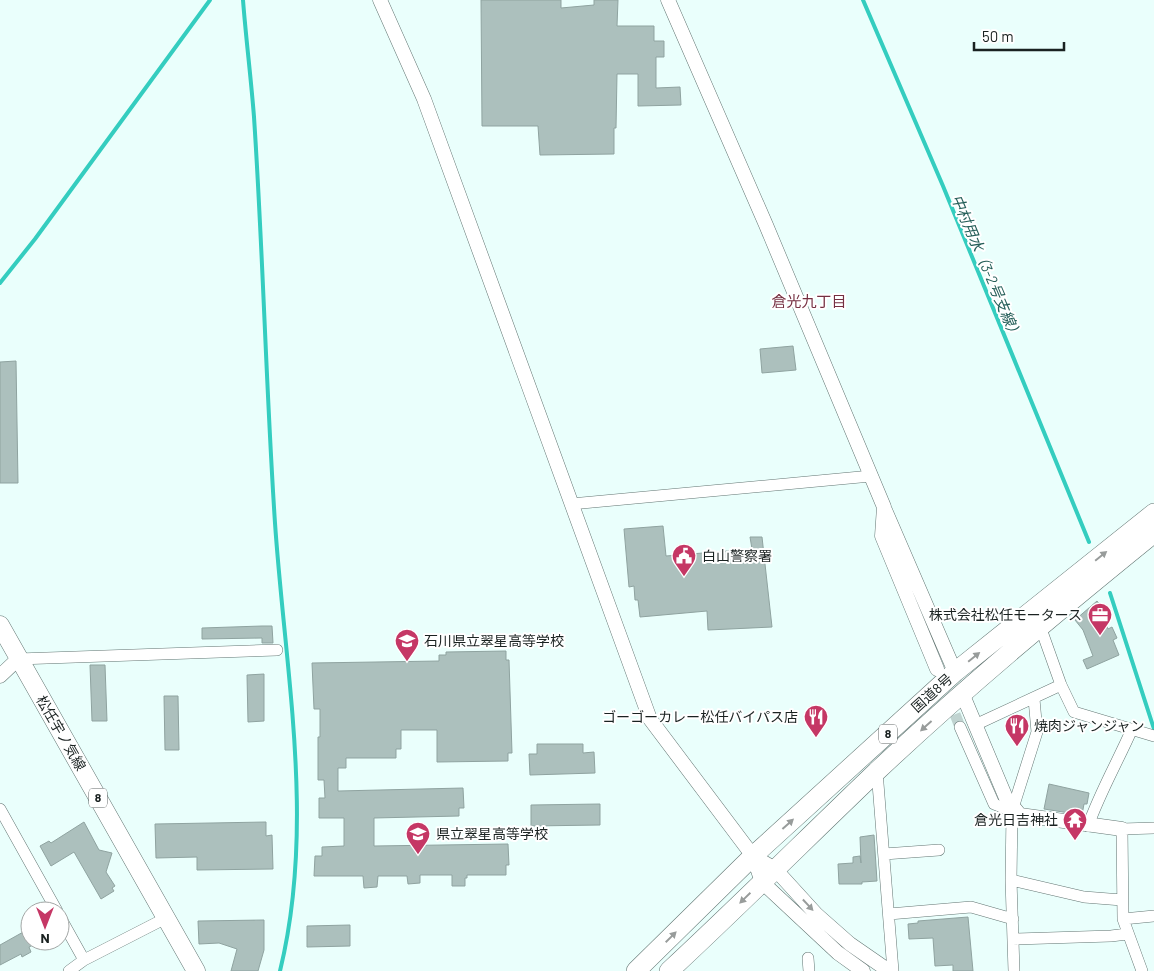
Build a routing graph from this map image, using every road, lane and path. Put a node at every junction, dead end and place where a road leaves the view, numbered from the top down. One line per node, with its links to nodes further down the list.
1 (380, 0): 4 (street)
2 (668, 0): 3 (street)
3 (871, 476): 4 (street); 11 (street)
4 (571, 504): 28 (street)
5 (1154, 513): 11 (highway, 国道8号 / 8, one-way to 5)
6 (1154, 533): 8 (highway, 国道8号 / 8)
7 (0, 625): 10 (main road, 松任宇ノ気線 / 8)
8 (1040, 626): 13 (street); 14 (highway, 国道8号 / 8)
9 (277, 650): 10 (street)
10 (18, 659): 12 (street); 36 (main road, 松任宇ノ気線 / 8)
11 (946, 671): 28 (highway, 国道8号 / 8, one-way to 11)
12 (0, 676)
13 (1061, 685): 15 (street); 18 (street)
14 (962, 694): 16 (street); 20 (highway, 国道8号 / 8, one-way to 20)
15 (1034, 699): 16 (street); 22 (street)
16 (975, 725): 22 (street)
17 (960, 727): 22 (street)
18 (1132, 729): 19 (street); 23 (street)
19 (1152, 735)
20 (877, 771): 27 (street); 29 (highway, 国道8号 / 8)
21 (0, 809): 33 (street)
22 (1015, 812): 23 (street); 30 (street)
23 (1088, 826): 25 (street)
24 (1154, 828): 25 (street)
25 (1122, 829): 32 (street)
26 (939, 850): 27 (street)
27 (884, 854): 34 (street)
28 (753, 856): 29 (street); 31 (street); 46 (highway, 国道8号 / 8, one-way to 28)
29 (776, 868): 31 (highway, 国道8号 / 8); 50 (street, one-way to 50)
30 (1011, 880): 32 (street); 37 (street)
31 (762, 882): 47 (highway, 国道8号 / 8, one-way to 47); 49 (street)
32 (1122, 900): 38 (street)
33 (51, 901)
34 (889, 914): 37 (street); 51 (street)
35 (1154, 916): 38 (street)
36 (166, 918): 43 (street); 45 (main road, 松任宇ノ気線 / 8)
37 (1013, 919): 41 (street)
38 (1122, 919): 40 (street)
39 (70, 934): 43 (street)
40 (1127, 934): 41 (street); 53 (street)
41 (1014, 939): 52 (street)
42 (808, 958): 48 (street)
43 (84, 960): 44 (street)
44 (69, 971)
45 (196, 971)
46 (636, 971)
47 (669, 971)
48 (810, 971)
49 (863, 971)
50 (889, 971)
51 (893, 971)
52 (1014, 971)
53 (1142, 971)

